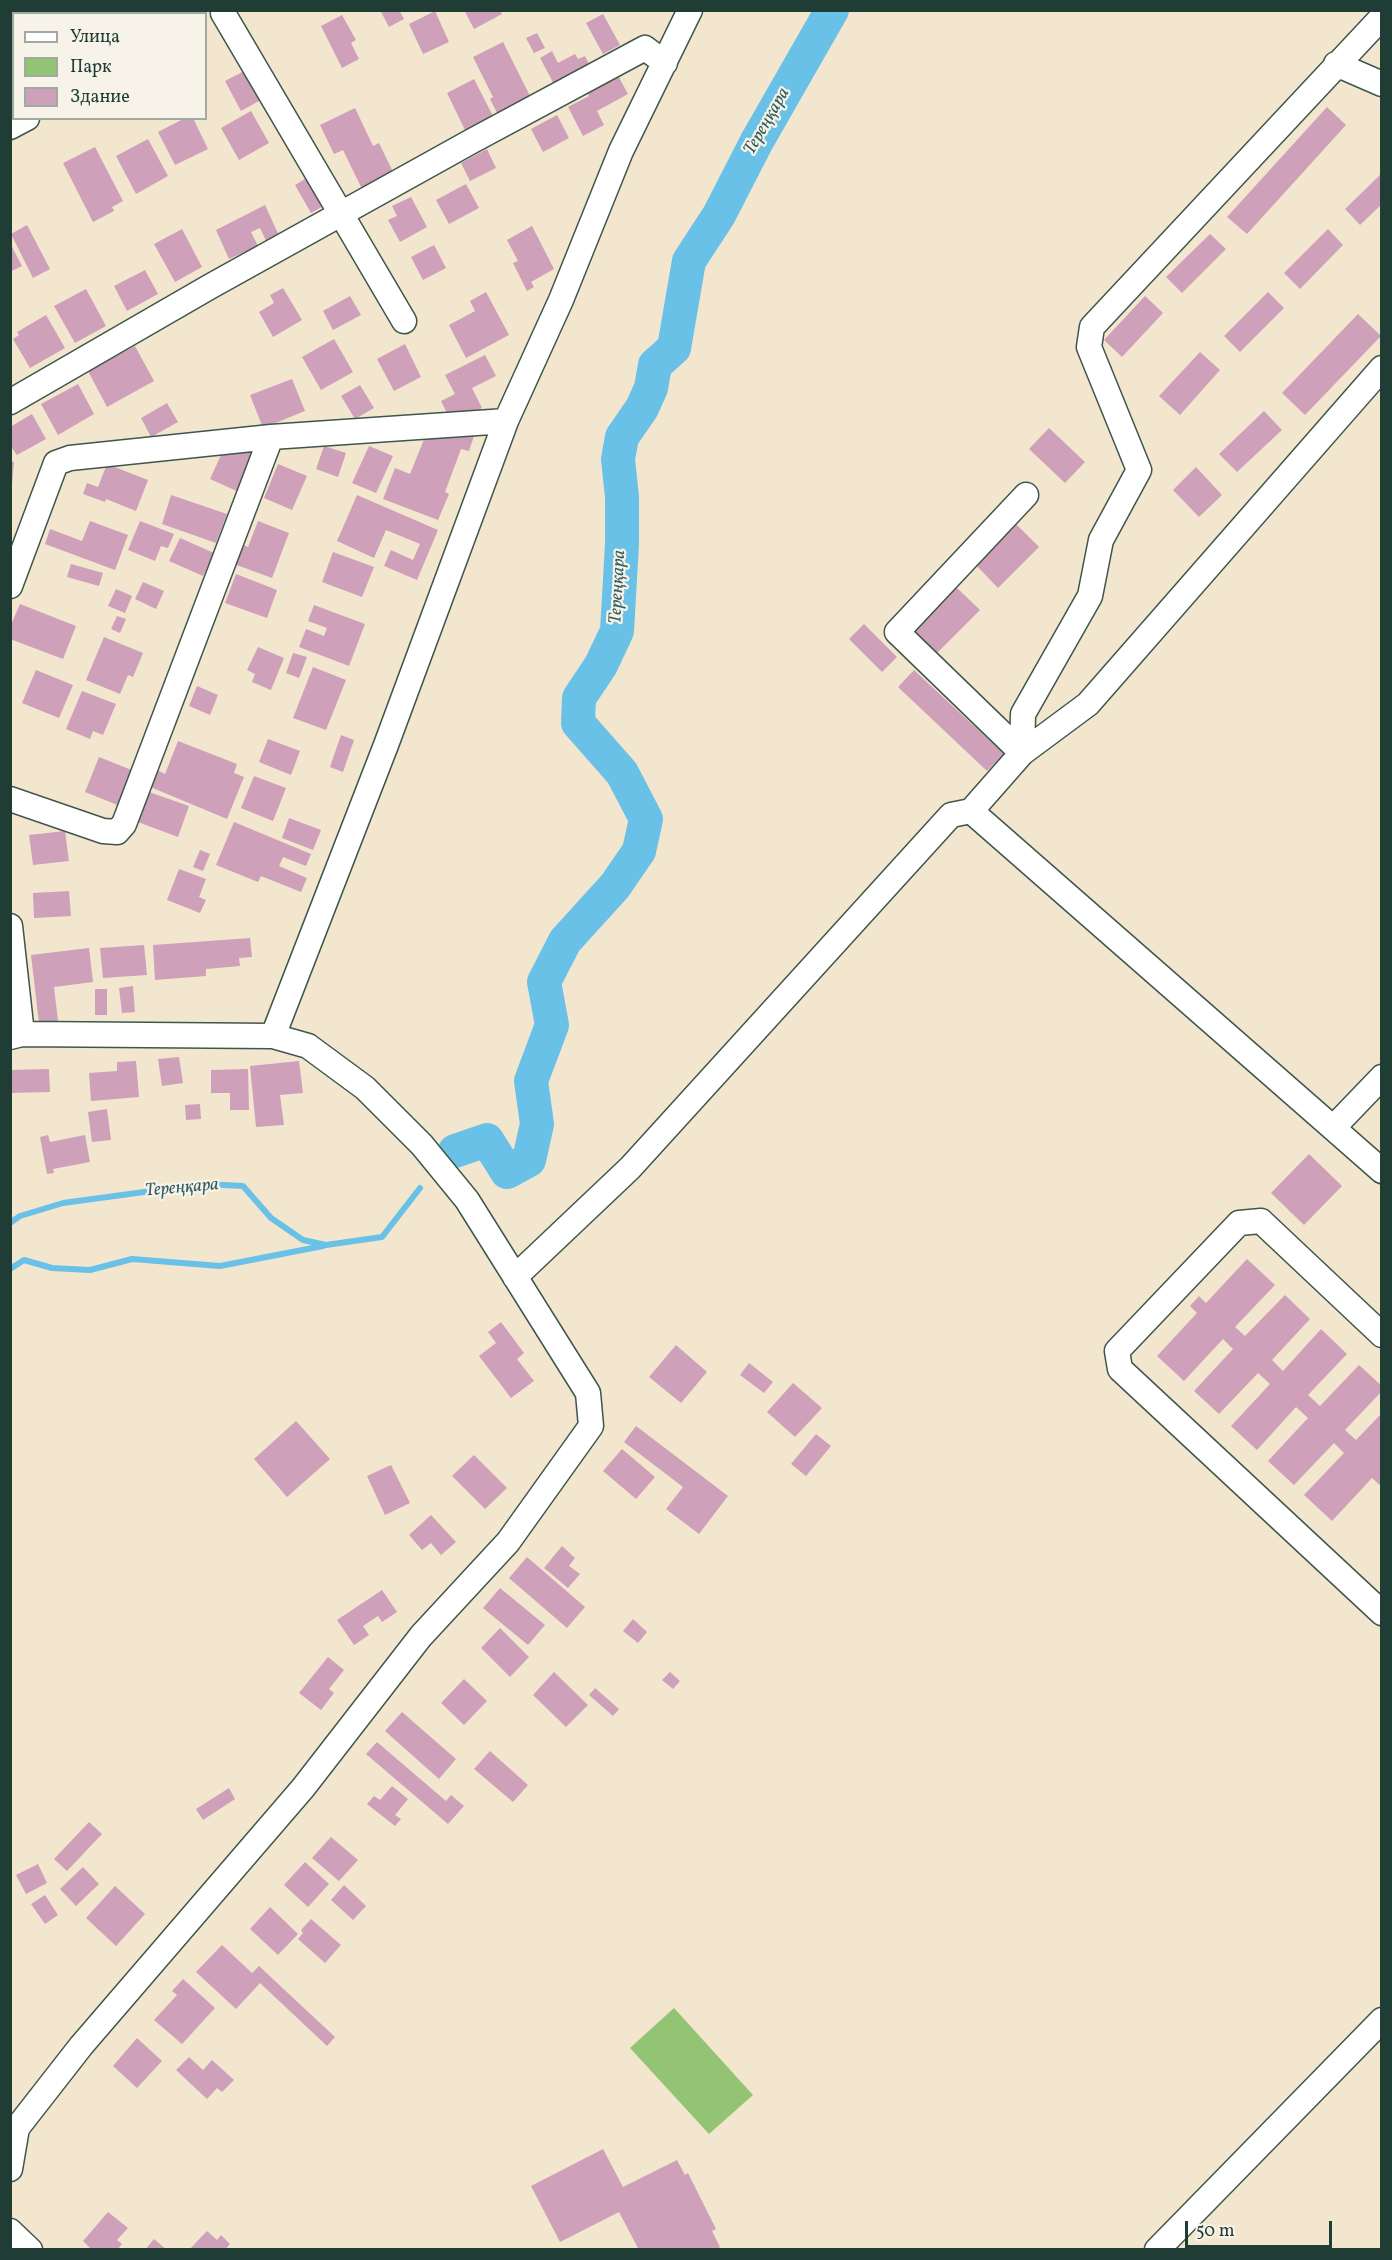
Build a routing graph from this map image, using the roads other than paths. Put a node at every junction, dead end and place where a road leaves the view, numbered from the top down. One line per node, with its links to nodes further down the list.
1 (690, 10): 4 (street)
2 (219, 16): 7 (street)
3 (1382, 17): 5 (street)
4 (664, 63): 7 (street); 11 (street)
5 (1336, 64): 6 (street); 15 (street)
6 (1382, 84)
7 (342, 213): 8 (street); 10 (street)
8 (404, 321)
9 (1382, 368): 15 (street)
10 (10, 402)
11 (506, 421): 12 (street); 20 (street)
12 (271, 437): 14 (street); 16 (street)
13 (1026, 495): 15 (street)
14 (10, 586)
15 (1022, 753): 17 (street)
16 (10, 799)
17 (971, 811): 22 (street); 24 (street)
18 (10, 927): 19 (street)
19 (16, 1036): 20 (street)
20 (273, 1036): 24 (street)
21 (1382, 1077): 22 (street)
22 (1333, 1128): 23 (street)
23 (1382, 1171)
24 (515, 1277): 28 (street)
25 (1382, 1335): 26 (street)
26 (1382, 1613)
27 (1382, 2020): 31 (street)
28 (10, 2169)
29 (10, 2231): 30 (street)
30 (30, 2250)
31 (1157, 2250)

